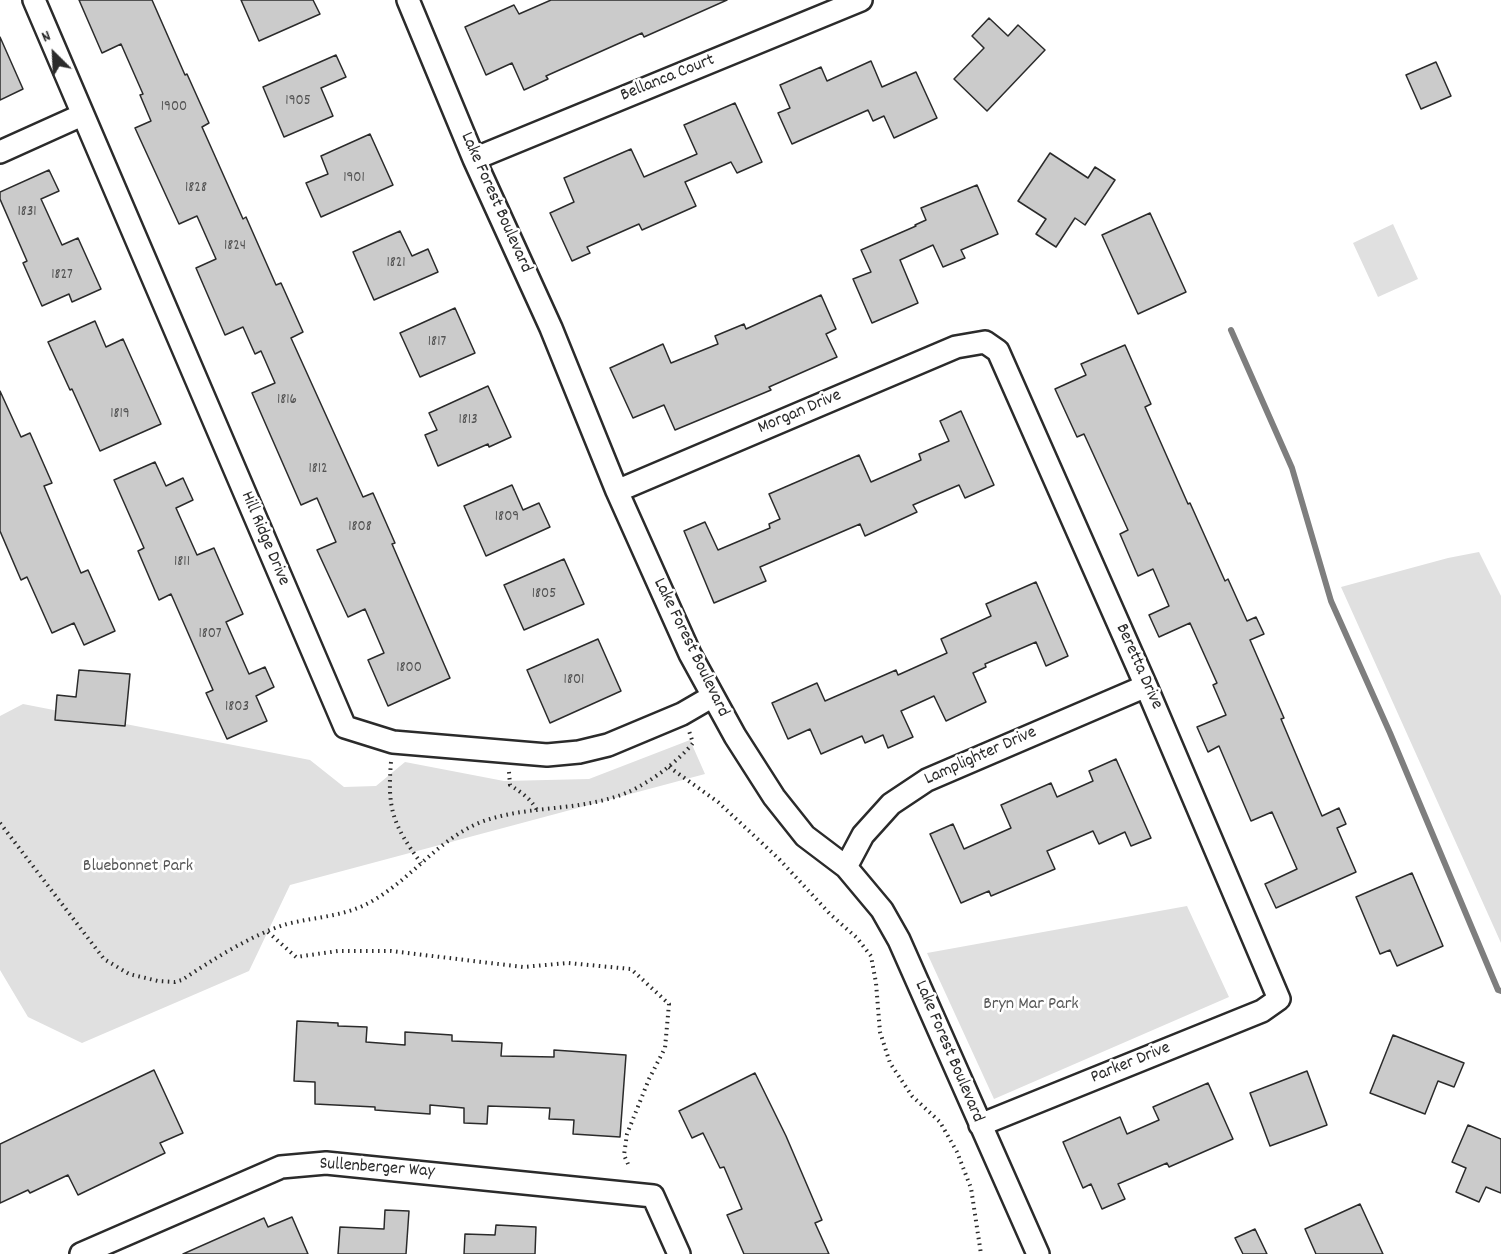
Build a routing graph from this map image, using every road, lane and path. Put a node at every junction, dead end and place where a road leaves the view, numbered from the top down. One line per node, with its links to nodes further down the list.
1 (34, 0): 4 (street, Hill Ridge Drive)
2 (408, 0): 6 (street, Lake Forest Boulevard)
3 (861, 0): 6 (street, Bellanca Court)
4 (82, 115): 5 (street); 12 (street, Hill Ridge Drive)
5 (0, 152)
6 (474, 159): 8 (street, Lake Forest Boulevard)
7 (985, 342): 8 (street, Morgan Drive); 9 (street, Beretta Drive)
8 (617, 491): 10 (street, Lake Forest Boulevard)
9 (1146, 686): 18 (street, Lamplighter Drive); 20 (street, Beretta Drive)
10 (713, 696): 11 (street, Hill Ridge Drive); 18 (street, Lake Forest Boulevard)
11 (682, 714): 13 (street, Hill Ridge Drive); 14 (path)
12 (393, 742): 13 (street, Hill Ridge Drive); 17 (path)
13 (506, 751): 15 (path)
14 (669, 767): 15 (path); 25 (path)
15 (537, 810): 17 (path)
16 (0, 823): 19 (path)
17 (421, 863): 19 (path)
18 (846, 867): 21 (street, Lake Forest Boulevard)
19 (268, 933): 22 (path)
20 (1279, 999): 21 (street, Parker Drive)
21 (980, 1125): 26 (street, Lake Forest Boulevard)
22 (628, 1164)
23 (81, 1254): 24 (street, Sullenberger Way)
24 (679, 1254)
25 (981, 1254)
26 (1038, 1254)

